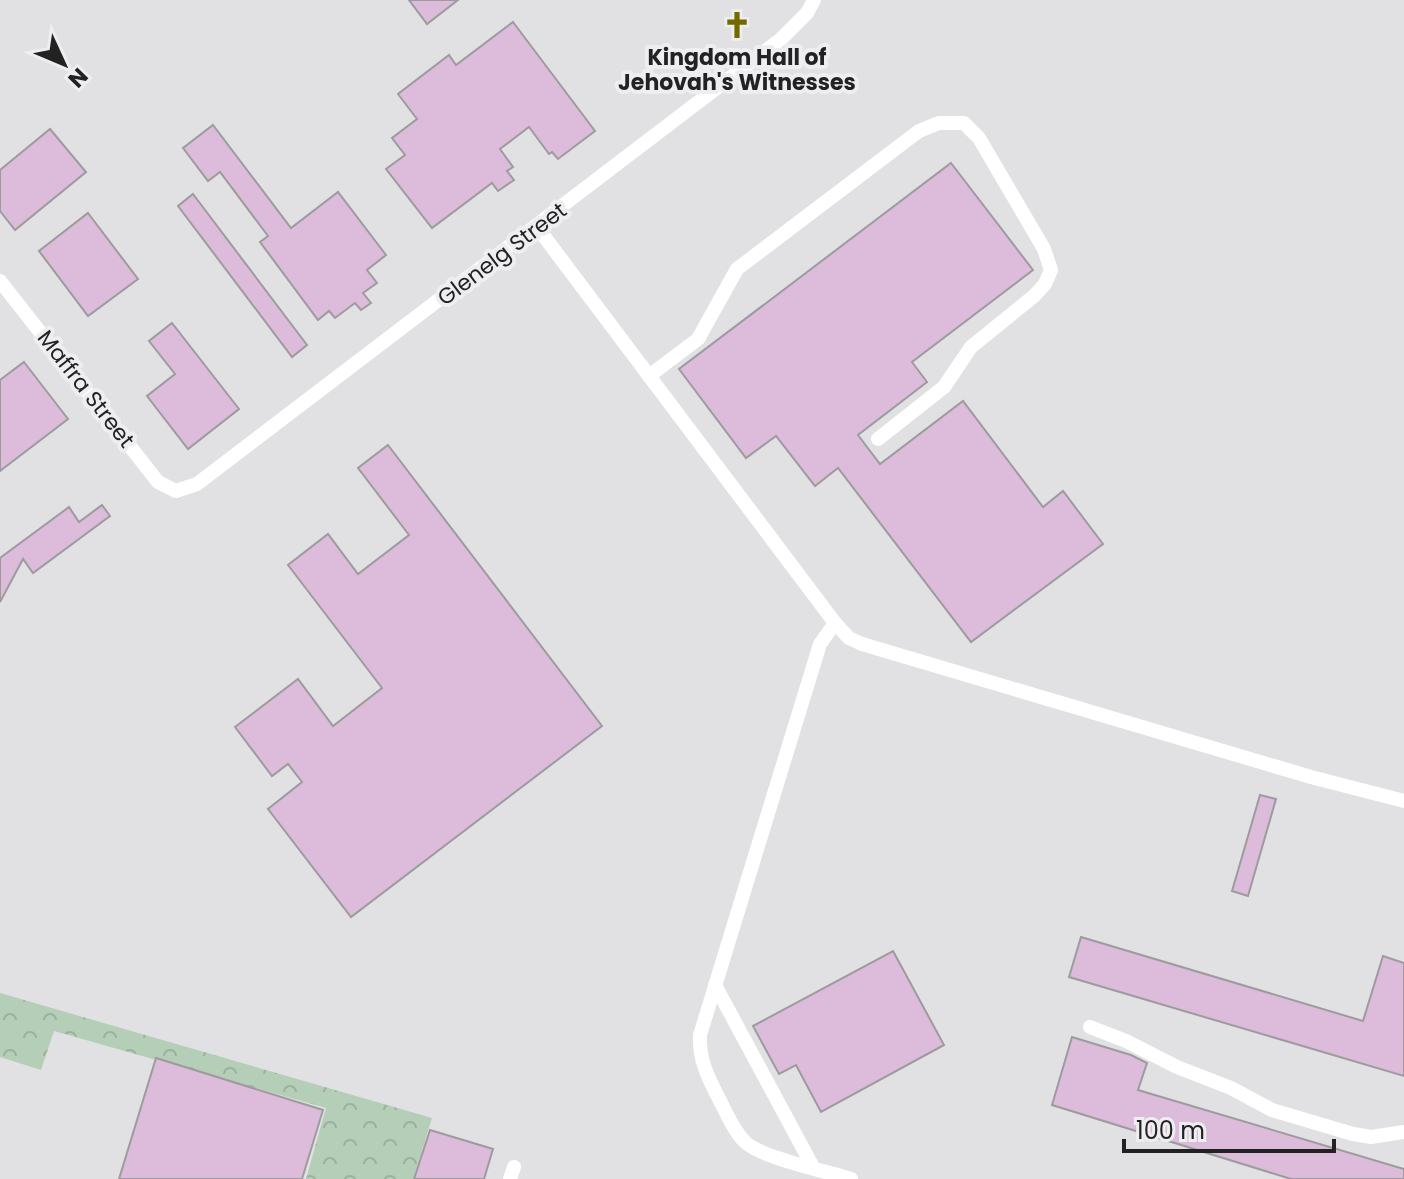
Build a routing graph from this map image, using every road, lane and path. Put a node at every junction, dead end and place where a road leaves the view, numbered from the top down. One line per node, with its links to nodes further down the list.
1 (814, 0): 2 (street, Glenelg Street)
2 (537, 227): 4 (street); 6 (street, Glenelg Street)
3 (0, 281): 6 (street, Maffra Street)
4 (649, 376): 5 (street); 7 (street)
5 (878, 439)
6 (176, 491)
7 (835, 623): 8 (street); 9 (street)
8 (1404, 801)
9 (715, 985): 12 (street); 12 (street)
10 (1090, 1027): 11 (street)
11 (1404, 1132)
12 (813, 1167): 13 (street)
13 (851, 1179)

